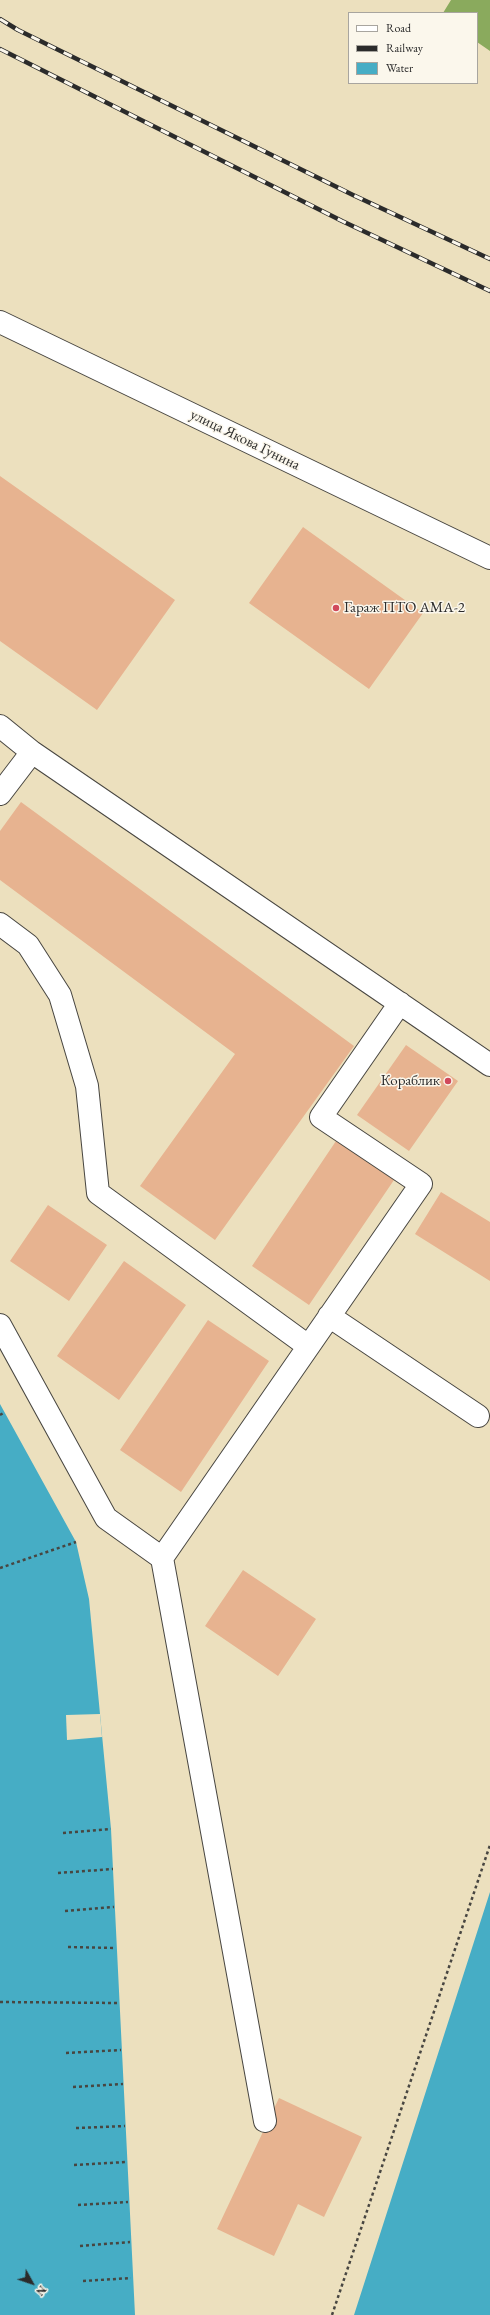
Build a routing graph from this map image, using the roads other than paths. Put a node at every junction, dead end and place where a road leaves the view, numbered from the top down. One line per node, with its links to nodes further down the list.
1 (0, 322): 2 (street, улица Якова Гунина)
2 (490, 558)
3 (0, 726): 4 (street)
4 (32, 752): 5 (street); 7 (street)
5 (0, 794)
6 (0, 924): 11 (street)
7 (400, 1004): 8 (street); 9 (street)
8 (490, 1065)
9 (329, 1316): 11 (street); 12 (street)
10 (0, 1325): 13 (street)
11 (308, 1346): 13 (street)
12 (478, 1416)
13 (162, 1558): 14 (street)
14 (266, 2121)

